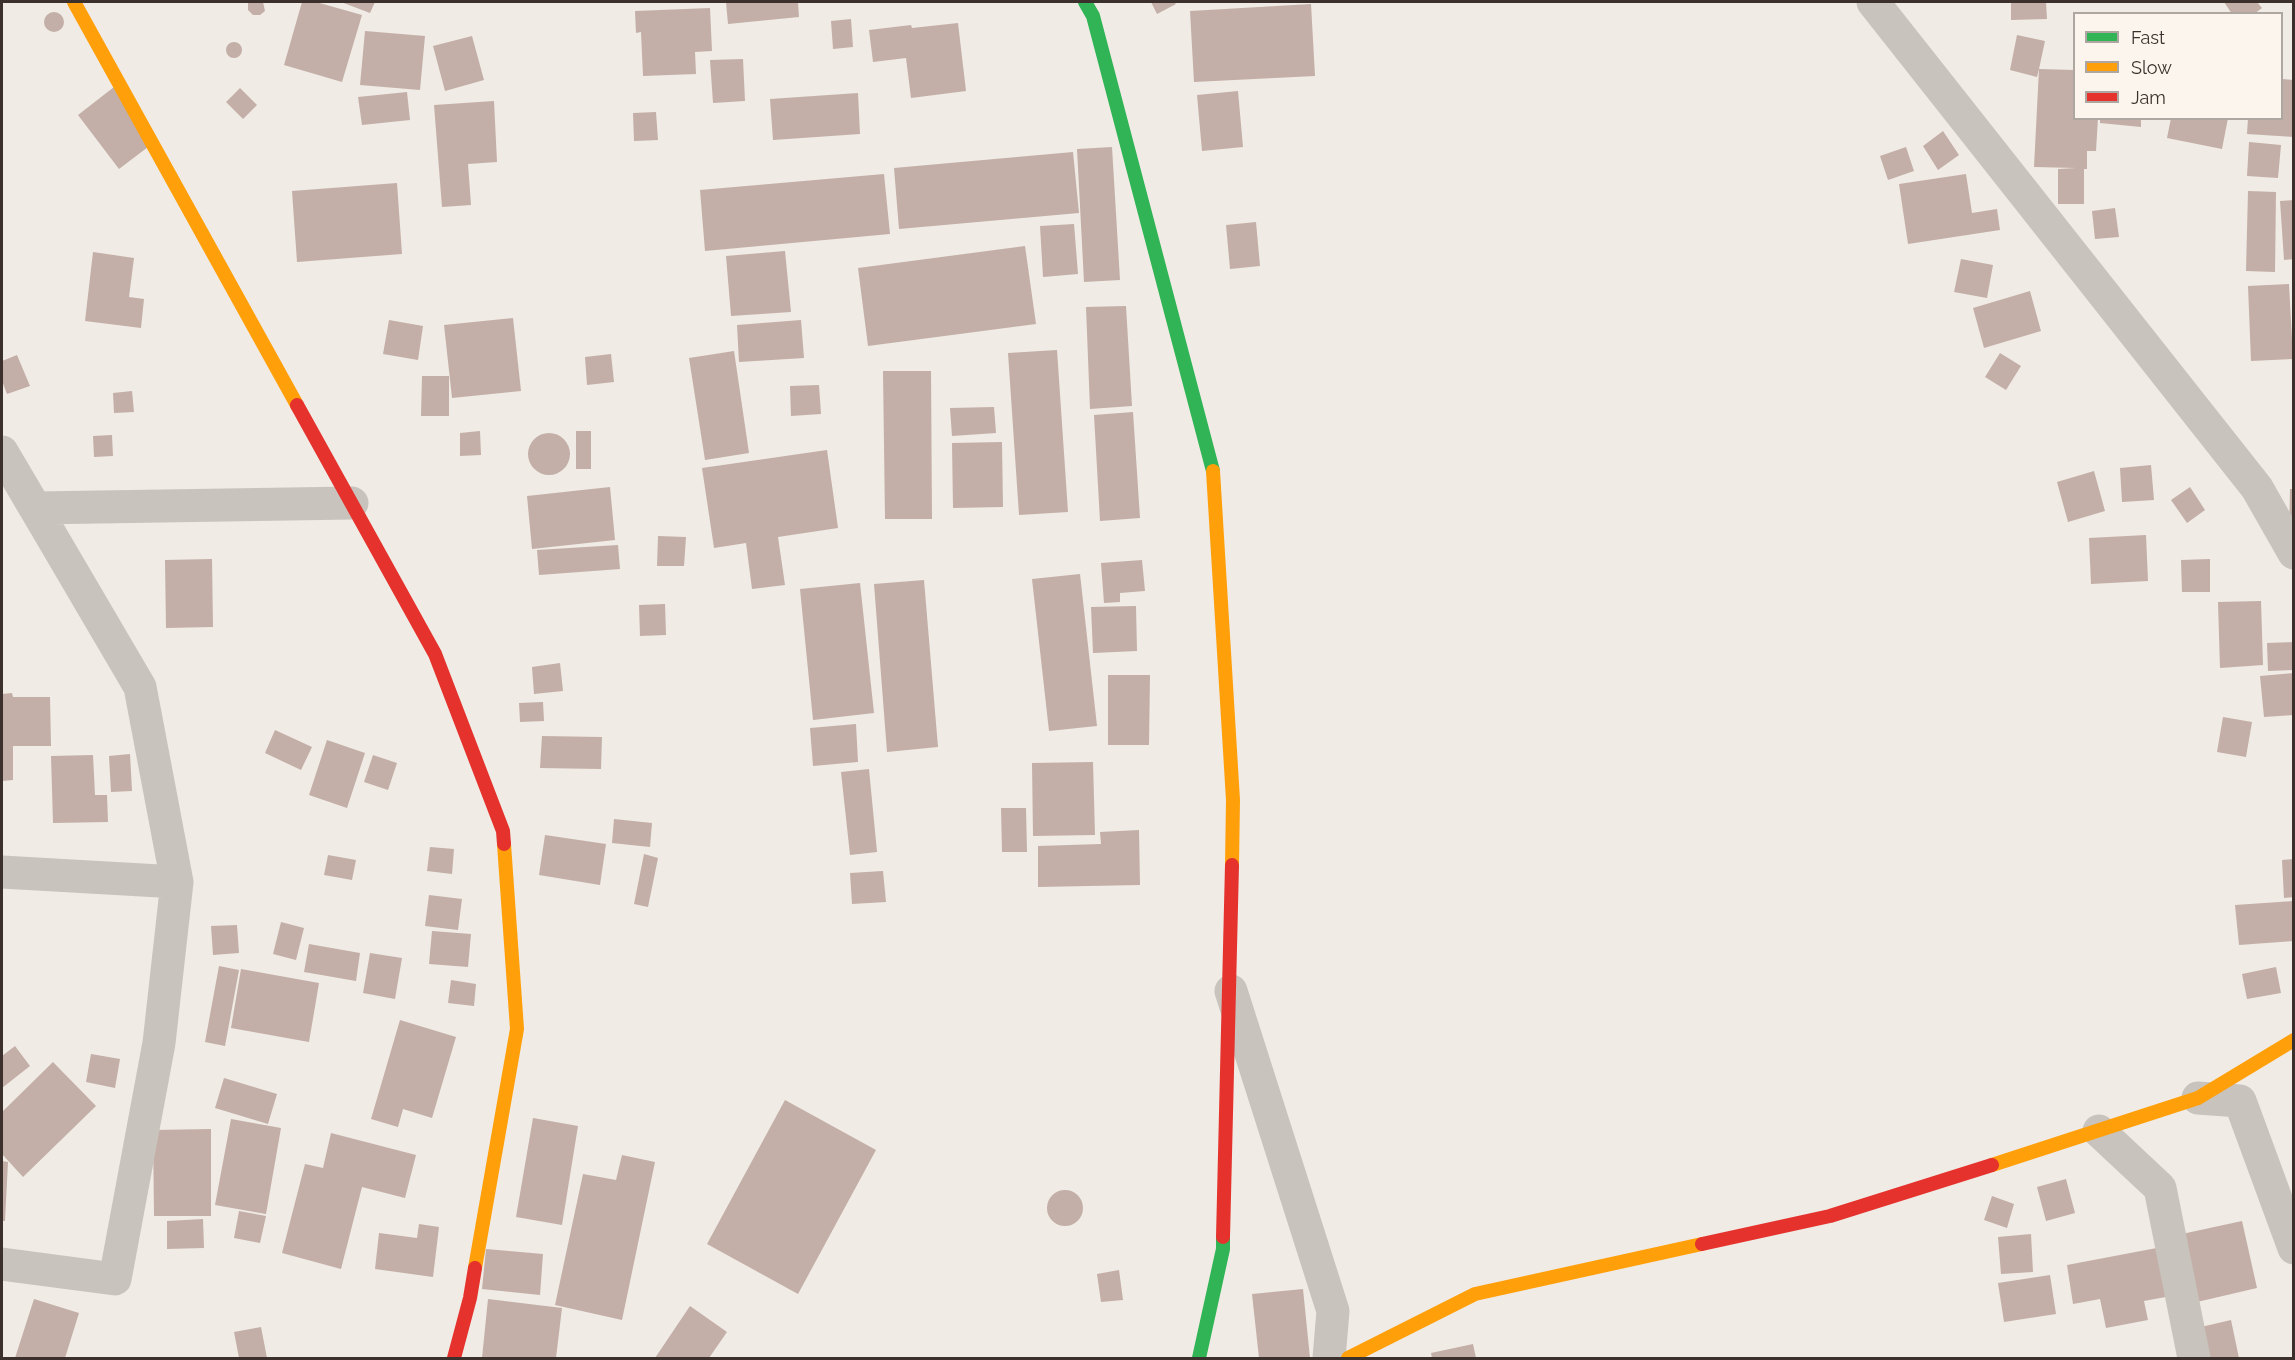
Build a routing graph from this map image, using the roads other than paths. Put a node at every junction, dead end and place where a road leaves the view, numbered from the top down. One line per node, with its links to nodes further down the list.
1 (74, 2): 5 (street)
2 (1084, 2): 10 (street)
3 (1873, 2): 7 (street)
4 (2, 452): 6 (street)
5 (352, 503): 6 (street); 16 (street)
6 (35, 507): 9 (street)
7 (2294, 553)
8 (2, 872): 9 (street)
9 (177, 882): 15 (street)
10 (1229, 987): 17 (street); 18 (street)
11 (2294, 1040): 12 (street)
12 (2198, 1098): 13 (street); 14 (street)
13 (2099, 1131): 19 (street); 20 (street)
14 (2294, 1248)
15 (2, 1264)
16 (454, 1359)
17 (1199, 1359)
18 (1329, 1359)
19 (1348, 1359)
20 (2194, 1359)

